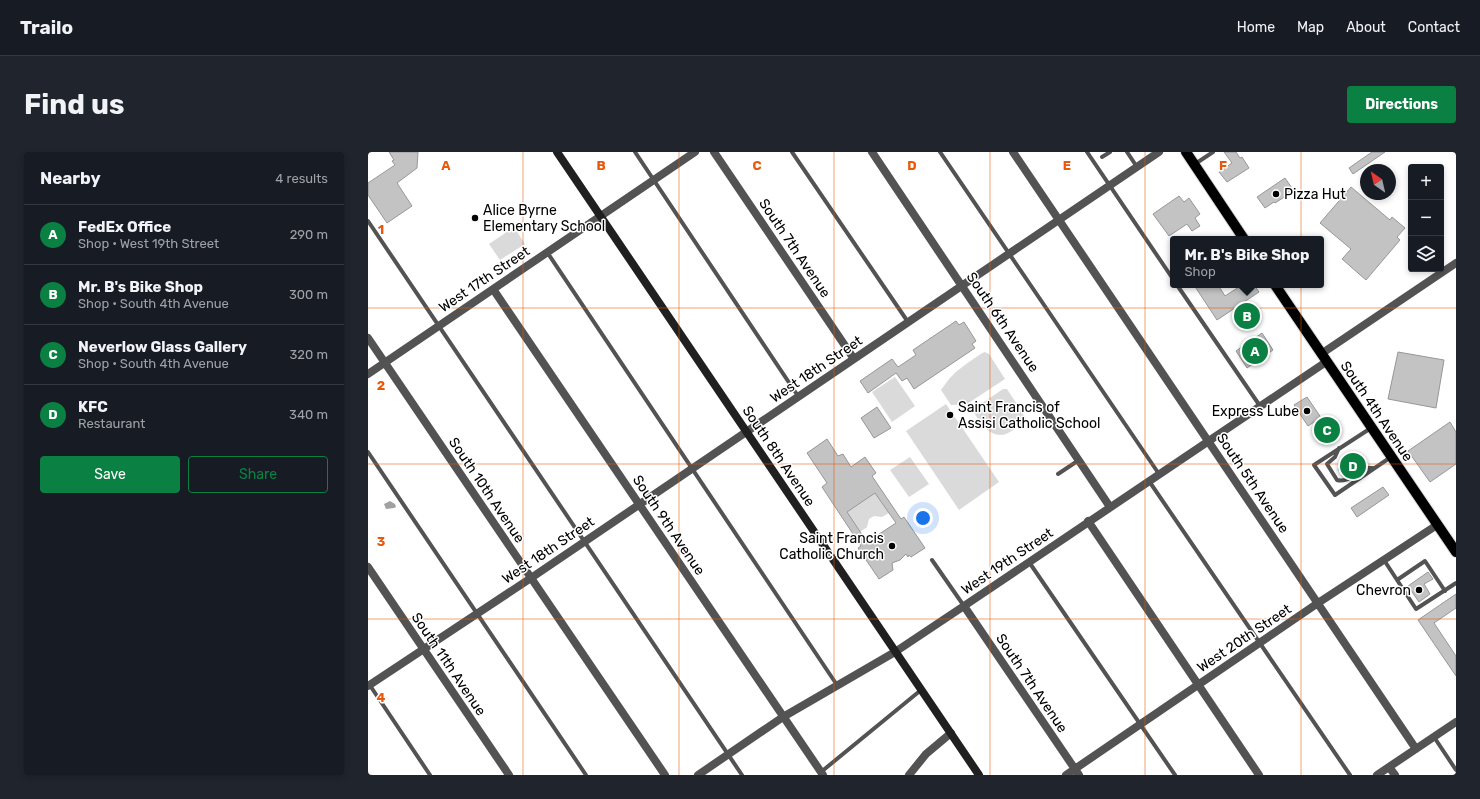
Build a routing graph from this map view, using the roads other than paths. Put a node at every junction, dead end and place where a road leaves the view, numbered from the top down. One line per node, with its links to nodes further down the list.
1 (557, 152): 20 (street, South 8th Avenue)
2 (635, 152): 18 (lane)
3 (694, 152): 18 (street, West 17th Street)
4 (714, 152): 36 (street, South 7th Avenue)
5 (792, 152): 32 (lane)
6 (872, 152): 28 (street, South 6th Avenue)
7 (940, 152): 25 (lane)
8 (1013, 152): 21 (street, South 5th Avenue)
9 (1087, 152): 19 (lane)
10 (1110, 152): 15 (lane)
11 (1127, 152): 17 (lane)
12 (1159, 152): 17 (street, West 18th Street)
13 (1186, 152): 16 (main road)
14 (1213, 152): 16 (lane)
15 (1102, 157)
16 (1194, 164): 23 (main road)
17 (1137, 167): 19 (street, West 18th Street)
18 (654, 180): 20 (street, West 17th Street); 39 (lane)
19 (1109, 186): 21 (street, West 18th Street); 27 (lane)
20 (601, 216): 24 (street, West 17th Street); 42 (street, South 8th Avenue)
21 (1059, 220): 25 (street, West 18th Street); 43 (street, South 5th Avenue)
22 (368, 221): 33 (lane)
23 (1242, 236)
24 (547, 252): 31 (street, West 17th Street); 48 (lane)
25 (1009, 254): 28 (street, West 18th Street); 51 (lane)
26 (1456, 263): 35 (street, West 19th Street)
27 (1170, 275)
28 (963, 285): 32 (street, West 18th Street); 47 (street, South 6th Avenue)
29 (1179, 288): 40 (lane)
30 (1277, 288): 35 (main road, South 4th Avenue)
31 (492, 290): 33 (street, West 17th Street); 53 (street, South 9th Avenue)
32 (908, 322): 36 (street, West 18th Street)
33 (439, 326): 37 (street, West 17th Street); 57 (lane)
34 (368, 338): 37 (street, South 10th Avenue)
35 (1324, 358): 40 (street, West 19th Street); 41 (main road, South 4th Avenue)
36 (854, 359): 39 (street, West 18th Street)
37 (385, 363): 38 (street, West 17th Street); 63 (street, South 10th Avenue)
38 (368, 374)
39 (799, 396): 42 (street, West 18th Street)
40 (1260, 406): 43 (street, West 19th Street)
41 (1371, 428): 44 (lane); 46 (main road, South 4th Avenue)
42 (747, 431): 48 (street, West 18th Street); 72 (street, South 8th Avenue)
43 (1209, 441): 51 (street, West 19th Street); 67 (street, South 5th Avenue)
44 (1339, 448): 49 (lane); 49 (lane)
45 (368, 452): 69 (lane)
46 (1391, 456): 49 (lane); 56 (main road, South 4th Avenue)
47 (1080, 460): 50 (lane); 54 (street, South 6th Avenue)
48 (692, 468): 53 (street, West 18th Street); 74 (lane)
49 (1374, 468)
50 (1058, 474)
51 (1159, 474): 52 (street, West 19th Street)
52 (1149, 481): 54 (street, West 19th Street); 70 (lane)
53 (639, 504): 57 (street, West 18th Street); 77 (street, South 9th Avenue)
54 (1110, 507): 55 (street, West 19th Street)
55 (1088, 521): 61 (street, West 19th Street); 75 (street)
56 (1437, 525): 58 (main road, South 4th Avenue); 60 (street, West 20th Street)
57 (585, 541): 63 (street, West 18th Street); 83 (lane)
58 (1456, 552)
59 (932, 560): 68 (lane)
60 (1383, 560): 64 (lane); 67 (street, West 20th Street)
61 (1029, 562): 68 (street, West 19th Street); 79 (lane)
62 (368, 568): 71 (street, South 11th Avenue)
63 (531, 578): 69 (street, West 18th Street); 92 (street, South 10th Avenue)
64 (1397, 580): 66 (lane); 66 (lane)
65 (1456, 583): 66 (lane)
66 (1445, 590)
67 (1318, 603): 70 (street, West 20th Street); 82 (street, South 5th Avenue)
68 (964, 606): 72 (street, West 19th Street); 86 (street, South 7th Avenue)
69 (477, 613): 71 (street, West 18th Street); 91 (lane)
70 (1260, 643): 75 (street, West 20th Street); 99 (lane)
71 (424, 649): 73 (street, West 18th Street); 90 (street, South 11th Avenue)
72 (895, 652): 74 (street, West 19th Street); 76 (street, South 8th Avenue)
73 (368, 685): 89 (lane)
74 (837, 685): 77 (street, West 19th Street)
75 (1199, 685): 79 (street, West 20th Street); 98 (street)
76 (921, 690): 80 (street, South 8th Avenue); 87 (lane)
77 (783, 717): 83 (street, West 19th Street); 87 (street, South 9th Avenue)
78 (1456, 722): 81 (street)
79 (1140, 723): 86 (street, West 20th Street); 97 (lane)
80 (951, 733): 88 (street, South 8th Avenue); 95 (street)
81 (1434, 737): 82 (street); 85 (lane)
82 (1416, 749): 84 (street)
83 (728, 754): 93 (street, West 19th Street); 94 (lane)
84 (1390, 766): 100 (street); 101 (street)
85 (1456, 770)
86 (1077, 772): 96 (street, West 20th Street)
87 (822, 774)
88 (977, 774)
89 (430, 775)
90 (509, 775)
91 (586, 775)
92 (665, 775)
93 (698, 775)
94 (742, 775)
95 (909, 775)
96 (1066, 775)
97 (1175, 775)
98 (1259, 775)
99 (1350, 775)
100 (1377, 775)
101 (1395, 775)

